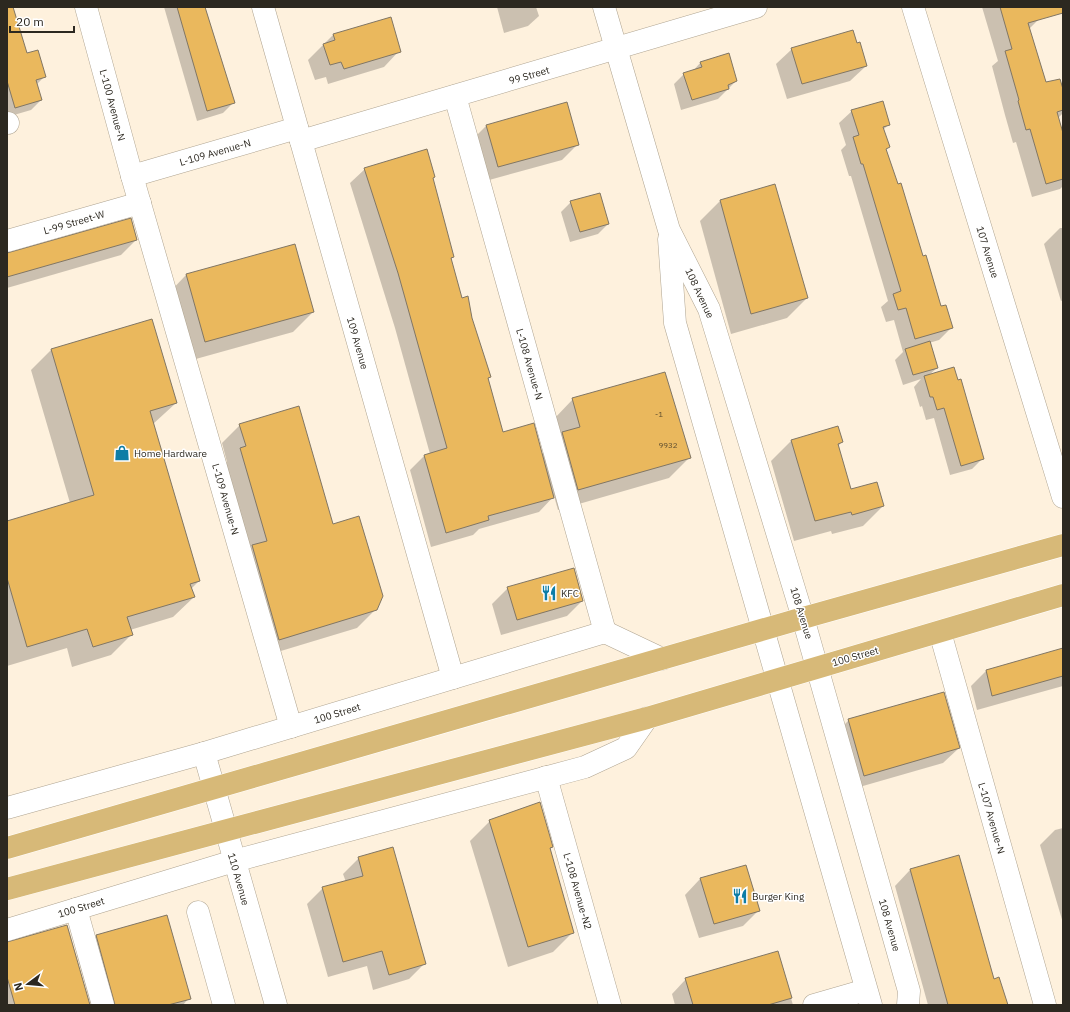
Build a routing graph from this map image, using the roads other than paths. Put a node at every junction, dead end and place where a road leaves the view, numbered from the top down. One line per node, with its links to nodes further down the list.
1 (86, 7): 9 (street, L-100 Avenue-N)
2 (263, 7): 8 (street, 109 Avenue)
3 (604, 7): 6 (street, 108 Avenue)
4 (756, 7): 6 (street, 99 Street)
5 (912, 7): 13 (street, 107 Avenue)
6 (617, 49): 7 (street, 99 Street); 11 (street, 108 Avenue)
7 (454, 96): 8 (street, 99 Street); 18 (street, L-108 Avenue-N)
8 (299, 135): 9 (street, L-109 Avenue-N); 22 (street, 109 Avenue)
9 (132, 176): 10 (street, L-100 Avenue-N)
10 (140, 203): 12 (street, L-99 Street-W); 25 (street, L-109 Avenue-N)
11 (669, 230): 16 (street, 108 Avenue); 17 (street, 108 Avenue)
12 (7, 241)
13 (1063, 497)
14 (1063, 546): 16 (main road)
15 (1063, 595): 19 (main road, 100 Street)
16 (803, 618): 17 (main road); 21 (street, 108 Avenue)
17 (764, 631): 20 (main road); 23 (street, 108 Avenue)
18 (605, 632): 20 (street); 22 (street, 100 Street)
19 (940, 632): 21 (main road, 100 Street); 44 (street, L-107 Avenue-N)
20 (662, 659): 28 (main road)
21 (817, 667): 23 (main road, 100 Street); 43 (street, 108 Avenue)
22 (454, 678): 25 (street, 100 Street)
23 (778, 679): 24 (main road, 100 Street); 37 (street, 108 Avenue)
24 (647, 718): 27 (street, 100 Street); 30 (main road, 100 Street)
25 (291, 727): 26 (street, 100 Street)
26 (204, 753): 28 (street, 110 Avenue); 29 (street, 100 Street)
27 (546, 778): 32 (street, 100 Street); 41 (street, L-108 Avenue-N2)
28 (214, 788): 30 (street, 110 Avenue); 31 (main road)
29 (7, 808)
30 (225, 829): 32 (street, 110 Avenue); 33 (main road, 100 Street)
31 (7, 848)
32 (234, 860): 34 (street, 100 Street); 40 (street, 110 Avenue)
33 (7, 889)
34 (76, 909): 36 (street, 100 Street); 38 (street)
35 (198, 912): 39 (street)
36 (7, 930)
37 (869, 998): 42 (street)
38 (103, 1005)
39 (224, 1005)
40 (274, 1005)
41 (610, 1005)
42 (814, 1005)
43 (908, 1005)
44 (1045, 1005)

